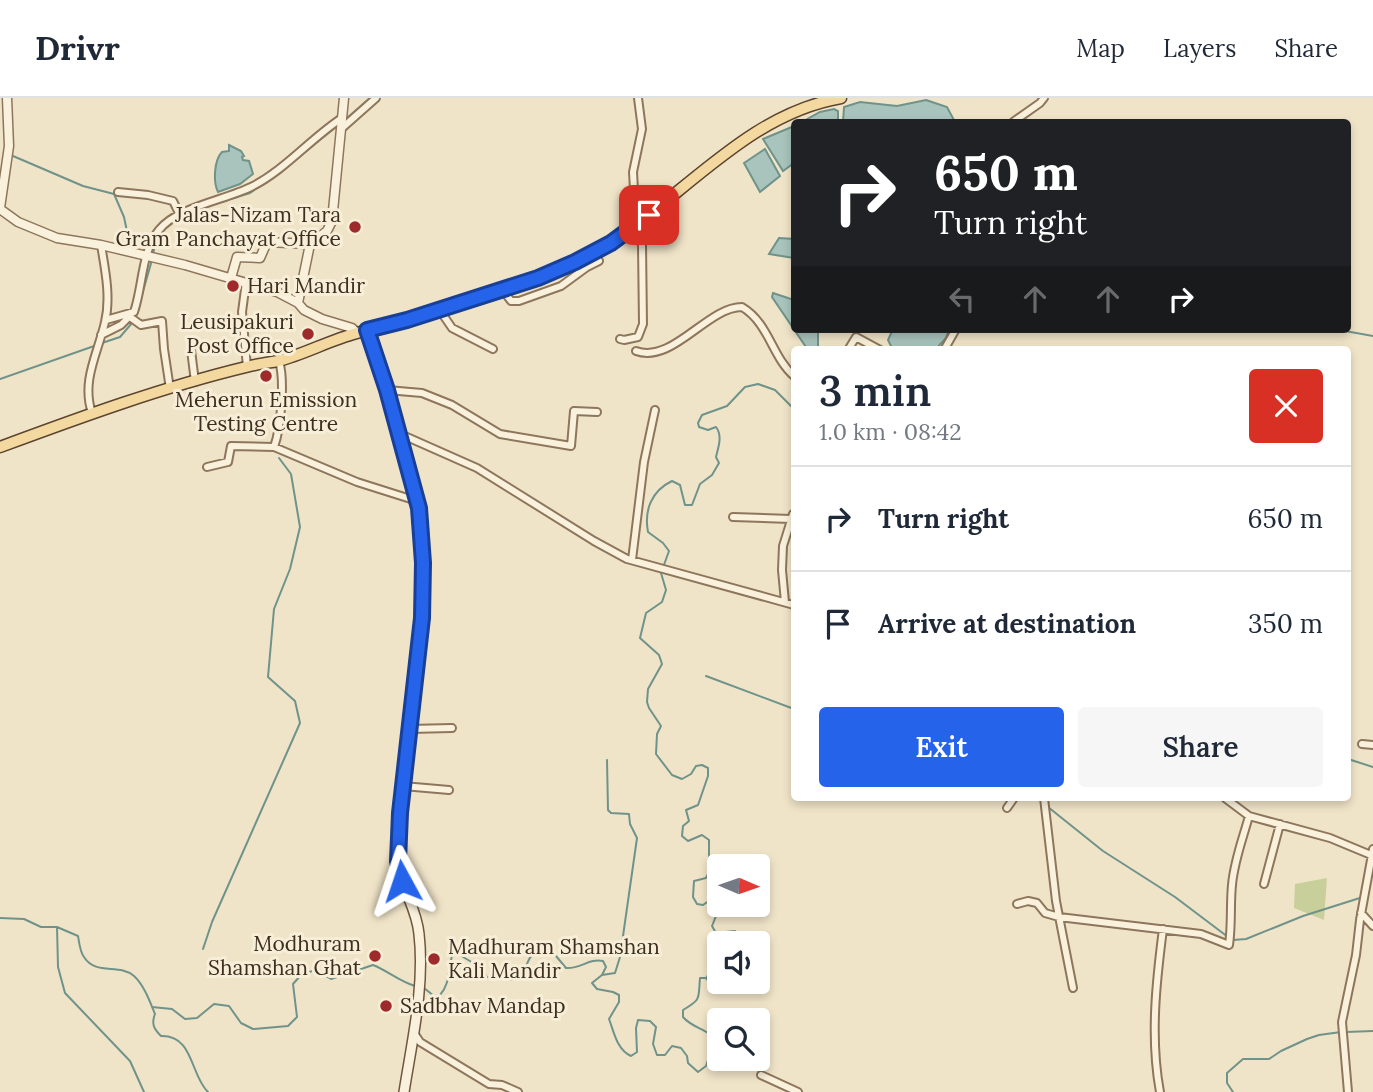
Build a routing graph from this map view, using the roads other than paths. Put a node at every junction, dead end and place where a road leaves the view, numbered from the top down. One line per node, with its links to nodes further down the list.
1 (7, 98): 12 (street)
2 (344, 98): 8 (street)
3 (376, 98): 10 (street)
4 (638, 98): 14 (street)
5 (836, 98): 6 (main road); 14 (main road)
6 (841, 98)
7 (1044, 98): 9 (street)
8 (342, 118): 10 (street); 13 (street)
9 (1017, 119)
10 (341, 129): 15 (street)
11 (118, 192): 13 (street)
12 (0, 209): 16 (street)
13 (179, 213): 18 (street)
14 (633, 227): 17 (main road); 27 (street)
15 (310, 244): 19 (street); 22 (street)
16 (101, 245): 18 (street); 25 (street)
17 (594, 252): 21 (main road); 21 (street)
18 (150, 257): 19 (street); 24 (street)
19 (231, 278): 20 (street)
20 (246, 282): 22 (street); 35 (street)
21 (502, 289): 23 (main road)
22 (298, 303): 26 (street)
23 (439, 310): 26 (main road); 31 (street)
24 (133, 318): 25 (street); 28 (street); 38 (street)
25 (106, 320): 28 (street)
26 (362, 332): 34 (main road); 39 (main road)
27 (620, 339)
28 (99, 342): 42 (street)
29 (850, 346): 30 (street)
30 (873, 346)
31 (494, 349)
32 (191, 350): 37 (street)
33 (636, 351): 36 (street)
34 (279, 360): 35 (main road); 45 (street)
35 (247, 367): 37 (main road)
36 (791, 373)
37 (195, 382): 38 (main road)
38 (170, 389): 42 (main road)
39 (387, 390): 41 (street); 43 (main road)
40 (655, 410): 51 (street)
41 (597, 412)
42 (92, 413): 44 (main road)
43 (398, 433): 47 (main road); 51 (street)
44 (0, 447)
45 (274, 447): 46 (street); 47 (street)
46 (207, 467)
47 (417, 501): 55 (main road)
48 (791, 516): 49 (street)
49 (733, 517)
50 (791, 519): 52 (street)
51 (632, 560): 52 (street)
52 (785, 602): 53 (street)
53 (791, 604)
54 (452, 728): 55 (street)
55 (409, 729): 58 (main road)
56 (1362, 744): 57 (street)
57 (1373, 745)
58 (403, 786): 59 (street); 75 (main road)
59 (449, 790)
60 (1012, 801): 63 (street)
61 (1229, 801): 64 (street)
62 (1044, 803): 71 (street)
63 (1007, 808)
64 (1250, 816): 65 (street); 73 (street)
65 (1280, 824): 66 (street); 67 (street)
66 (1372, 852): 68 (street)
67 (1264, 884)
68 (1370, 887): 70 (street)
69 (1017, 904): 71 (street)
70 (1361, 913): 72 (street); 81 (street)
71 (1059, 917): 73 (street); 74 (street)
72 (1373, 926)
73 (1163, 929): 80 (street)
74 (1073, 988)
75 (414, 1034): 77 (main road); 78 (street)
76 (761, 1075): 79 (street)
77 (404, 1092)
78 (518, 1092)
79 (797, 1092)
80 (1160, 1092)
81 (1348, 1092)

